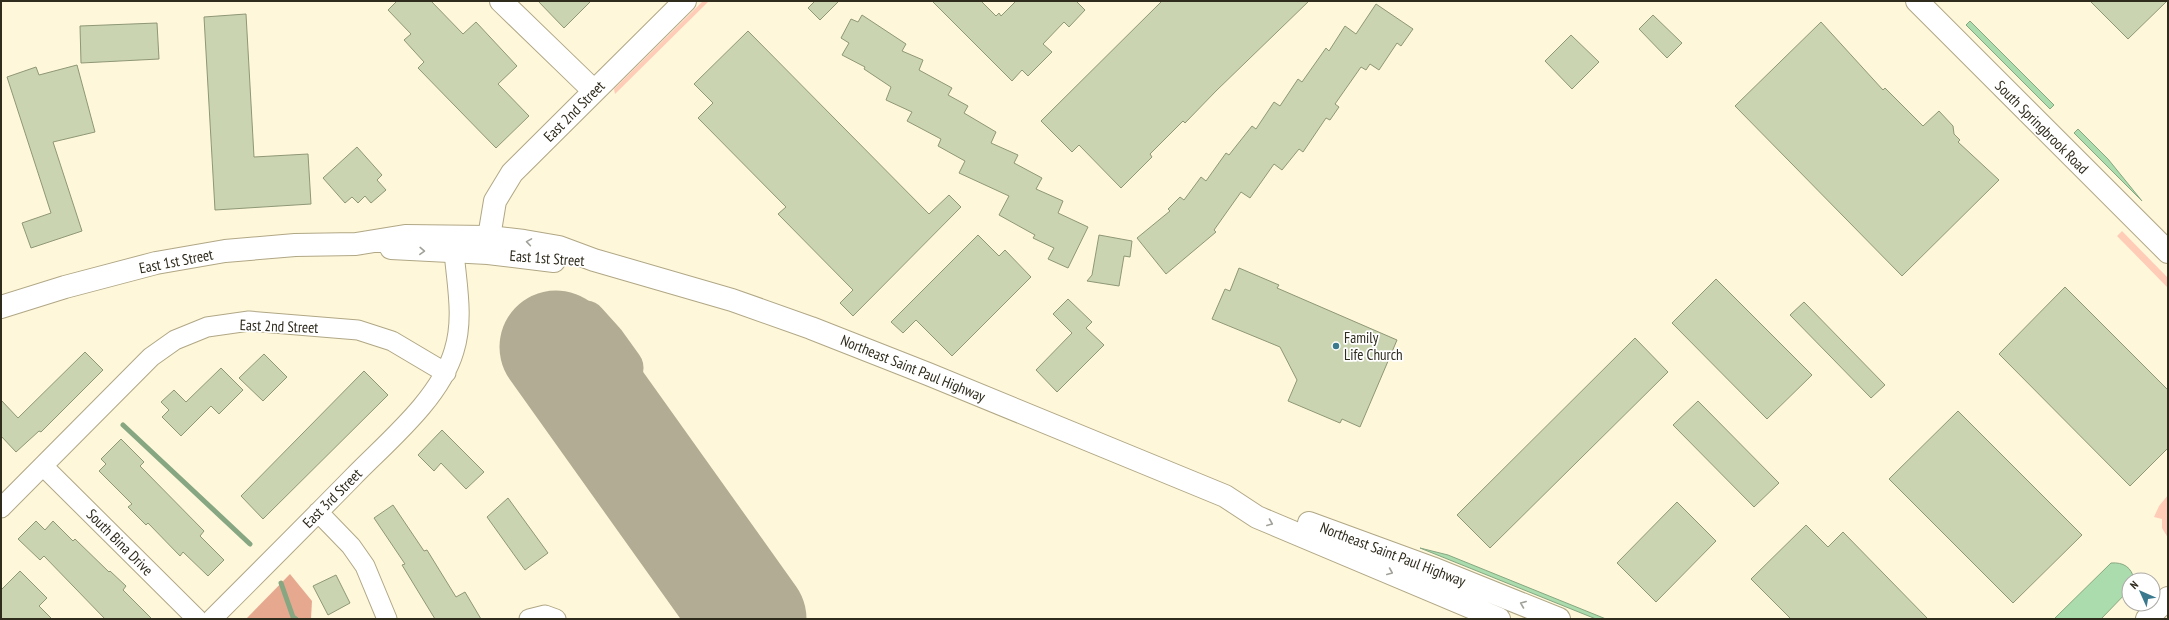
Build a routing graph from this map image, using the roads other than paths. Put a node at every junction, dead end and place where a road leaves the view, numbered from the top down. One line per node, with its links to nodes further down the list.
1 (501, 1): 4 (main road)
2 (685, 1): 4 (main road, East 2nd Street)
3 (1917, 1): 8 (main road, South Springbrook Road)
4 (594, 91): 5 (main road, East 2nd Street)
5 (489, 237): 6 (main road, East 1st Street); 9 (main road, East 1st Street, one-way to 5)
6 (356, 244): 7 (main road, East 1st Street, one-way to 7); 10 (main road, East 1st Street)
7 (454, 252): 9 (main road, East 1st Street); 11 (street)
8 (2168, 252)
9 (594, 260): 13 (main road, Northeast Saint Paul Highway)
10 (1, 307)
11 (446, 373): 12 (street, East 2nd Street); 15 (street, East 3rd Street)
12 (43, 466): 14 (street, East 2nd Street); 17 (street, South Bina Drive)
13 (1225, 496): 22 (main road, Northeast Saint Paul Highway, one-way to 22); 23 (main road, Northeast Saint Paul Highway, one-way to 13)
14 (1, 508)
15 (318, 512): 18 (street, East 3rd Street); 19 (street)
16 (2168, 598): 24 (main road)
17 (197, 619)
18 (212, 619)
19 (387, 619)
20 (529, 619): 21 (street)
21 (556, 619)
22 (1499, 619)
23 (1559, 619)
24 (2147, 619)

